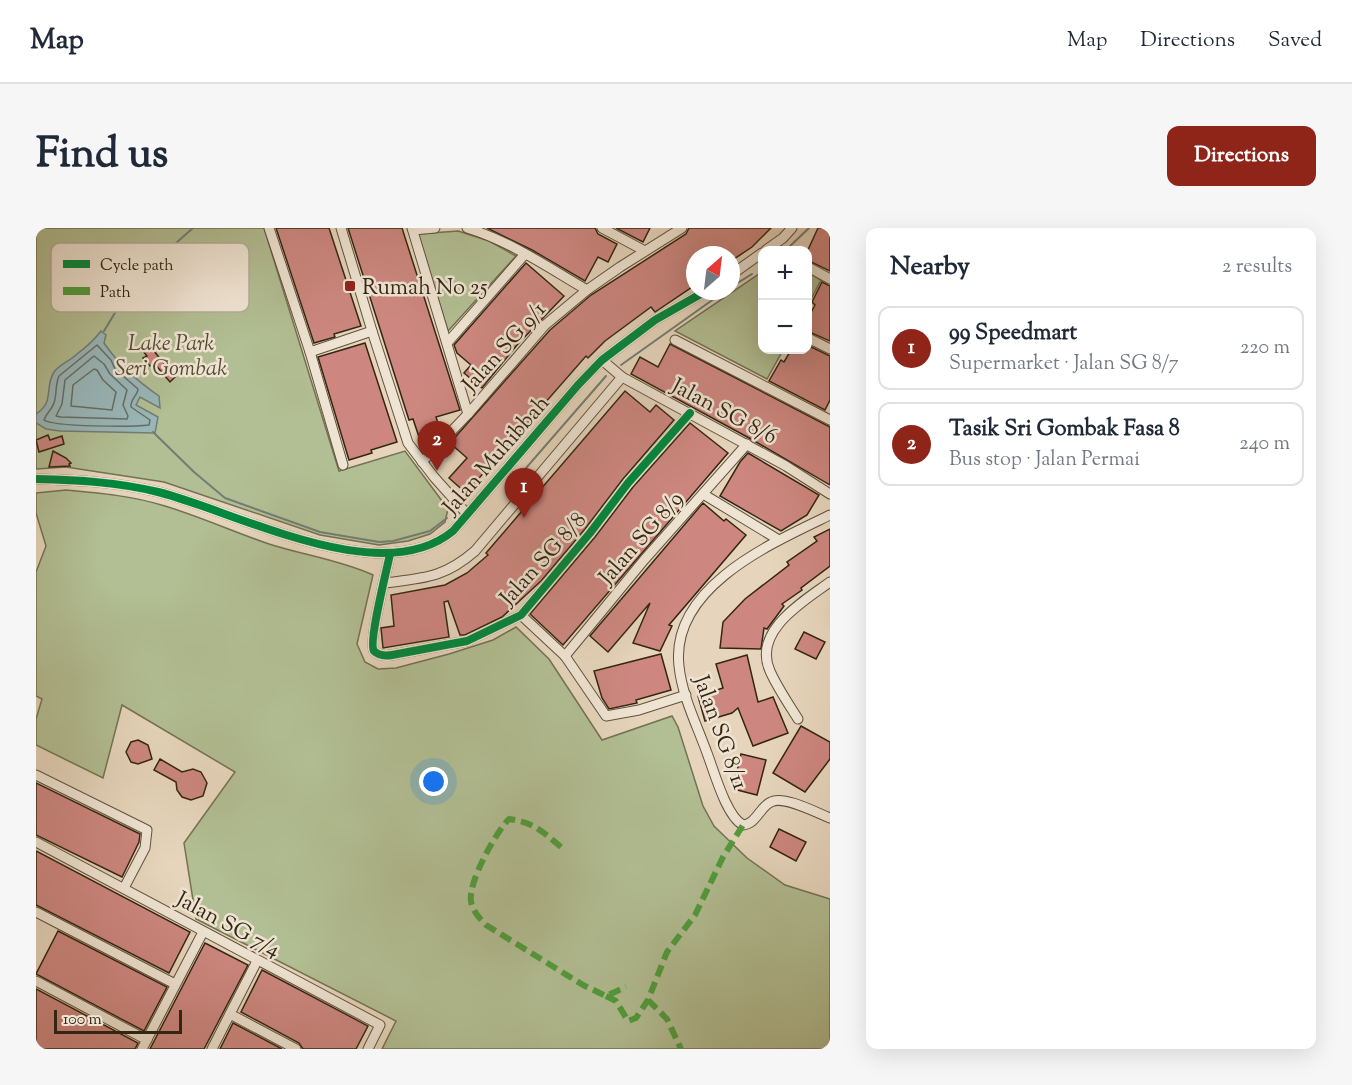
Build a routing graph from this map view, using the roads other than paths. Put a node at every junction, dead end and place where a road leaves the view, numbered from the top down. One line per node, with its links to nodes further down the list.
1 (269, 228): 23 (street)
2 (341, 228): 18 (street)
3 (435, 228): 8 (street)
4 (467, 228): 11 (street)
5 (602, 228): 10 (street)
6 (682, 228): 10 (street, Jalan SG 9/1)
7 (792, 228): 9 (street)
8 (413, 229): 21 (street)
9 (772, 246)
10 (645, 251): 16 (street, Jalan SG 9/1)
11 (525, 254): 16 (street); 21 (street)
12 (758, 256): 13 (street)
13 (740, 269)
14 (812, 270): 15 (street)
15 (830, 279)
16 (587, 290): 27 (street, Jalan SG 9/1)
17 (690, 300): 24 (street, Jalan Muhibbah)
18 (372, 331): 23 (street); 30 (street)
19 (675, 340): 28 (street)
20 (812, 340): 22 (street)
21 (448, 342): 27 (street)
22 (830, 349)
23 (310, 352): 31 (street)
24 (602, 360): 25 (street, Jalan SG 8/6); 35 (street, Jalan Muhibbah)
25 (622, 377): 26 (street, Jalan SG 8/6); 40 (street)
26 (690, 413): 29 (street, Jalan SG 8/6); 41 (street, Jalan SG 8/8)
27 (468, 414): 30 (street, Jalan SG 9/1)
28 (830, 420)
29 (747, 444): 33 (street, Jalan SG 8/9); 34 (street, Jalan SG 8/6)
30 (422, 462): 35 (street)
31 (343, 465)
32 (36, 479): 38 (street, Jalan Muhibbah)
33 (703, 494): 37 (street); 42 (street, Jalan SG 8/9)
34 (830, 494)
35 (466, 514): 38 (street, Jalan Muhibbah)
36 (830, 515): 37 (street, Jalan SG 8/11)
37 (778, 540): 43 (street, Jalan SG 8/11)
38 (390, 554): 40 (street)
39 (830, 582): 44 (street)
40 (385, 583): 41 (street, Jalan SG 8/8)
41 (521, 615): 42 (street)
42 (565, 656): 43 (street)
43 (686, 695): 46 (street, Jalan SG 8/11)
44 (798, 719)
45 (36, 775): 48 (street)
46 (830, 818)
47 (36, 842): 48 (street, Jalan SG 7/4)
48 (124, 888): 50 (street, Jalan SG 7/4)
49 (36, 912): 53 (street)
50 (203, 932): 51 (street, Jalan SG 7/4); 53 (street)
51 (257, 961): 54 (street); 58 (street, Jalan SG 7/4)
52 (36, 981): 55 (street)
53 (176, 984): 55 (street)
54 (230, 1014): 56 (street); 57 (street)
55 (145, 1045)
56 (212, 1049)
57 (296, 1049)
58 (368, 1049)

